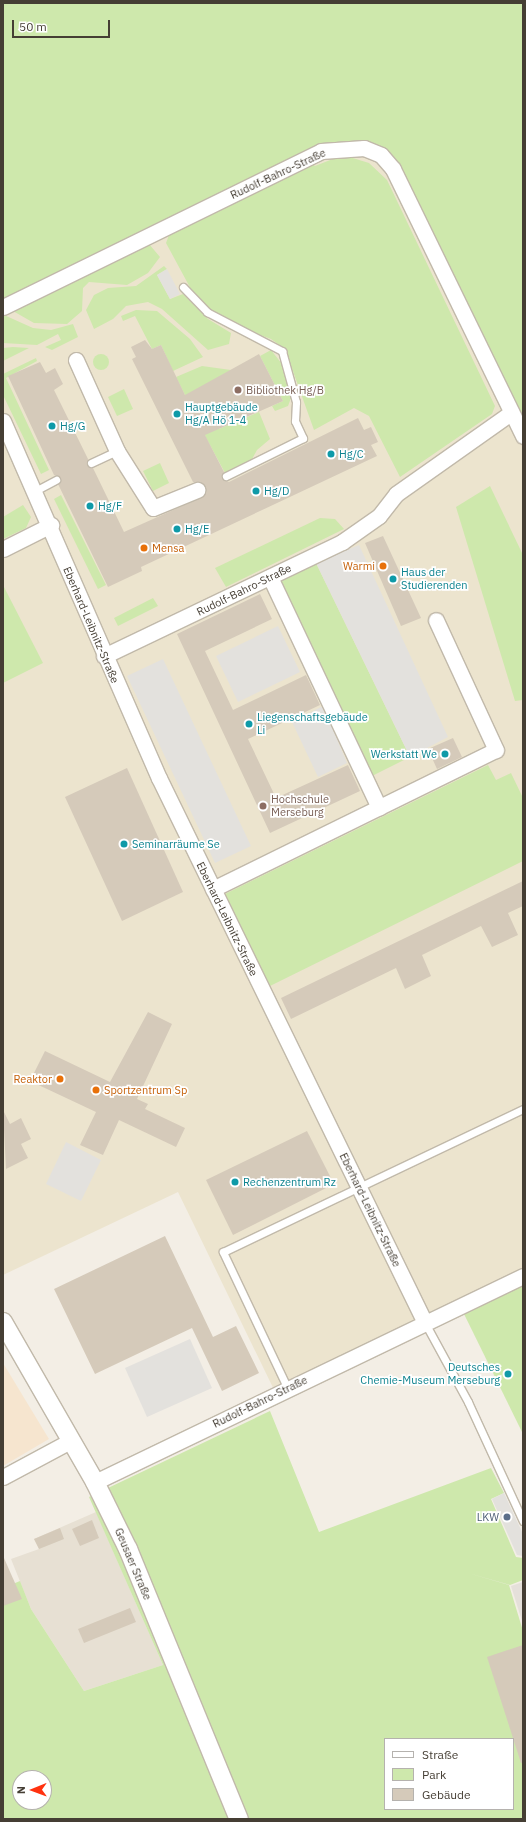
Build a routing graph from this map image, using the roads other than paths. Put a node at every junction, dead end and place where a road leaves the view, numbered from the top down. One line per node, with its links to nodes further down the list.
1 (183, 287): 9 (lane)
2 (3, 307): 4 (street, Rudolf-Bahro-Straße)
3 (76, 360): 7 (street)
4 (511, 413): 6 (street, Rudolf-Bahro-Straße); 15 (street, Rudolf-Bahro-Straße)
5 (3, 421): 11 (street, Eberhard-Leibnitz-Straße)
6 (523, 436)
7 (117, 451): 8 (lane); 12 (street)
8 (91, 463)
9 (226, 476)
10 (56, 480): 11 (lane)
11 (35, 490): 13 (street, Eberhard-Leibnitz-Straße)
12 (197, 490)
13 (52, 525): 14 (street); 17 (street, Eberhard-Leibnitz-Straße)
14 (3, 549)
15 (270, 577): 17 (street, Rudolf-Bahro-Straße); 18 (street)
16 (436, 620): 18 (street)
17 (104, 656): 19 (street, Eberhard-Leibnitz-Straße)
18 (379, 808): 19 (street)
19 (213, 889): 21 (street, Eberhard-Leibnitz-Straße)
20 (523, 1108): 21 (lane)
21 (358, 1188): 24 (street, Eberhard-Leibnitz-Straße); 25 (lane)
22 (523, 1276): 24 (street, Rudolf-Bahro-Straße)
23 (3, 1322): 26 (street, Geusaer Straße)
24 (425, 1323): 25 (street, Rudolf-Bahro-Straße); 29 (lane)
25 (288, 1389): 28 (street, Rudolf-Bahro-Straße)
26 (72, 1440): 27 (street); 28 (street, Geusaer Straße)
27 (3, 1477)
28 (95, 1482): 30 (street, Geusaer Straße)
29 (523, 1521)
30 (239, 1819)

